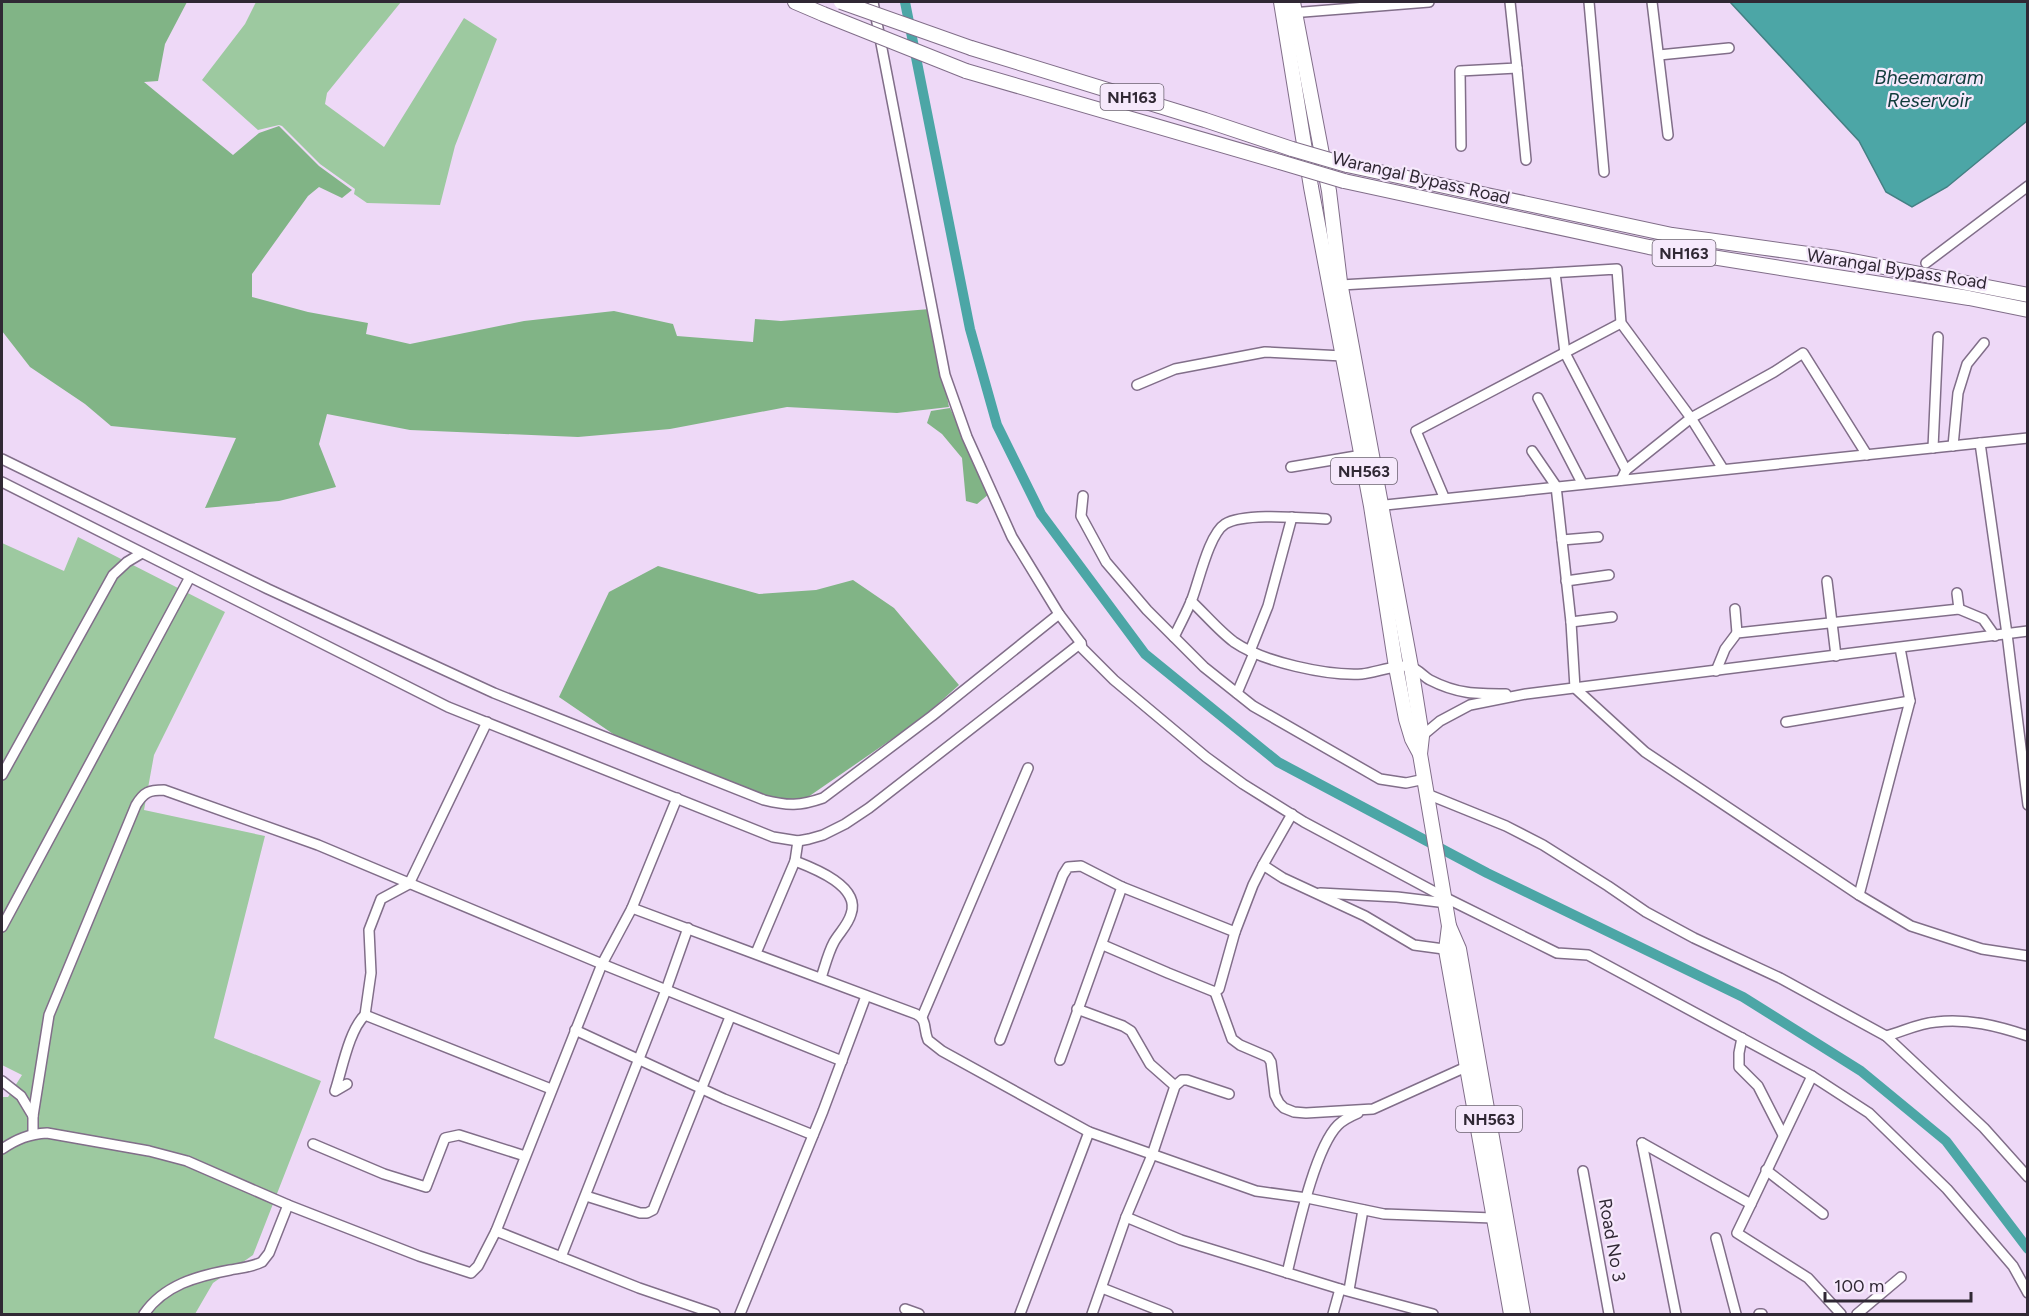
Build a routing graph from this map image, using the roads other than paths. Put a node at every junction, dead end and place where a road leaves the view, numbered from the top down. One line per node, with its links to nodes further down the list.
1 (795, 2): 21 (highway, Warangal Bypass Road / NH163, bridge)
2 (841, 2): 20 (highway, Warangal Bypass Road / NH163, bridge)
3 (873, 2): 61 (street)
4 (1429, 2): 8 (street)
5 (1510, 2): 11 (street)
6 (1588, 2): 15 (street)
7 (1653, 2): 10 (street)
8 (1288, 7): 19 (highway, NH563); 26 (highway, NH563)
9 (1729, 48): 10 (street)
10 (1659, 55): 12 (street)
11 (1516, 68): 13 (street); 14 (street)
12 (1668, 135)
13 (1461, 146)
14 (1526, 160)
15 (1604, 172)
16 (2028, 186): 17 (street)
17 (1926, 263)
18 (1555, 273): 19 (street); 22 (street); 25 (street)
19 (1341, 285): 47 (highway, NH563)
20 (2028, 295)
21 (2028, 310)
22 (1621, 323): 25 (street); 29 (street)
23 (1938, 337): 33 (street)
24 (1984, 343): 32 (street)
25 (1565, 353): 40 (street); 46 (street)
26 (1343, 356): 27 (street); 35 (highway, NH563)
27 (1137, 385)
28 (1538, 398): 43 (street)
29 (1691, 417): 36 (street); 39 (street); 40 (street)
30 (2028, 438): 31 (street)
31 (1980, 443): 32 (street); 67 (street)
32 (1953, 446): 33 (street)
33 (1933, 448): 36 (street)
34 (1532, 451): 44 (street)
35 (1362, 455): 38 (street); 47 (highway, NH563)
36 (1867, 455): 39 (street)
37 (2, 459): 61 (street)
38 (1291, 467)
39 (1723, 469): 41 (street)
40 (1626, 470): 41 (street)
41 (1621, 480): 43 (street)
42 (2, 482): 52 (street)
43 (1582, 483): 44 (street)
44 (1556, 486): 46 (street); 51 (street)
45 (1083, 496): 68 (street)
46 (1444, 497): 47 (street)
47 (1376, 506): 74 (highway, NH563); 75 (highway, NH563)
48 (1292, 517): 49 (street); 58 (street); 72 (street)
49 (1326, 519)
50 (1598, 537): 51 (street)
51 (1562, 540): 55 (street)
52 (142, 553): 54 (street); 87 (street)
53 (1609, 575): 55 (street)
54 (190, 577): 81 (street); 101 (street)
55 (1566, 581): 63 (street)
56 (1827, 581): 64 (street)
57 (1957, 593): 60 (street)
58 (1191, 601): 68 (street); 72 (street)
59 (1735, 609): 66 (street)
60 (1959, 609): 64 (street); 69 (street)
61 (1059, 614): 70 (street)
62 (1612, 617): 63 (street)
63 (1571, 622): 77 (street)
64 (1833, 623): 66 (street); 73 (street)
65 (2028, 631): 67 (street)
66 (1737, 633): 76 (street)
67 (2007, 634): 69 (street); 85 (street)
68 (1174, 636): 78 (street)
69 (1995, 636): 71 (street)
70 (1081, 643): 91 (street); 92 (street)
71 (1900, 648): 73 (street); 80 (street)
72 (1252, 652): 74 (street); 78 (street)
73 (1836, 656): 76 (street)
74 (1396, 667): 75 (street); 84 (highway, NH563)
75 (1411, 667): 79 (street); 83 (highway, NH563)
76 (1716, 671): 77 (street)
77 (1575, 688): 79 (street); 98 (street)
78 (1237, 693): 88 (street)
79 (1526, 694): 83 (street)
80 (1910, 701): 82 (street); 98 (street)
81 (487, 722): 89 (street); 95 (street)
82 (1786, 722)
83 (1422, 736): 84 (highway, NH563)
84 (1420, 754): 88 (highway, NH563)
85 (2025, 758): 90 (street)
86 (1028, 768): 116 (street)
87 (2, 775)
88 (1426, 786): 99 (highway, NH563); 118 (street)
89 (676, 798): 92 (street); 100 (street)
90 (2028, 805)
91 (1292, 814): 94 (street); 99 (street)
92 (798, 841): 93 (street)
93 (795, 861): 106 (street); 109 (street)
94 (1263, 865): 97 (street); 103 (street)
95 (410, 884): 108 (street); 114 (street); 134 (street)
96 (1122, 887): 103 (street); 104 (street); 121 (street)
97 (1317, 893): 99 (street); 105 (street)
98 (1858, 895): 107 (street)
99 (1446, 898): 105 (highway, NH563); 120 (street)
100 (632, 908): 102 (street); 108 (street)
101 (2, 927)
102 (687, 928): 106 (street); 110 (street)
103 (1235, 932): 111 (street)
104 (1103, 945): 111 (street); 113 (street)
105 (1453, 950): 125 (highway, NH563); 174 (highway, NH563)
106 (756, 953): 109 (street)
107 (2028, 956)
108 (602, 964): 110 (street); 117 (street)
109 (821, 978): 112 (street)
110 (666, 990): 115 (street); 122 (street)
111 (1215, 992): 133 (street)
112 (866, 996): 116 (street); 124 (street)
113 (1077, 1009): 123 (street); 129 (street)
114 (365, 1015): 128 (street); 130 (street)
115 (730, 1017): 124 (street); 131 (street)
116 (922, 1017): 135 (street)
117 (575, 1030): 122 (street); 130 (street)
118 (1886, 1036): 119 (street); 145 (street)
119 (2028, 1036)
120 (1742, 1038): 126 (street); 138 (street)
121 (1000, 1040)
122 (639, 1059): 131 (street); 146 (street)
123 (1060, 1060)
124 (842, 1061): 137 (street)
125 (1466, 1067): 133 (street); 153 (highway, NH563)
126 (1812, 1076): 138 (street); 161 (street)
127 (2, 1081): 134 (street)
128 (347, 1084)
129 (1175, 1086): 132 (street); 141 (street)
130 (551, 1089): 142 (street)
131 (702, 1089): 137 (street); 146 (street)
132 (1228, 1094)
133 (1363, 1110): 147 (street)
134 (33, 1116): 136 (street)
135 (1089, 1132): 141 (street); 168 (street)
136 (33, 1134): 140 (street); 149 (street)
137 (813, 1134): 166 (street)
138 (1783, 1135): 143 (street)
139 (313, 1144): 142 (street)
140 (2, 1149)
141 (1152, 1155): 147 (street); 152 (street)
142 (525, 1156): 154 (street)
143 (1766, 1170): 148 (street); 151 (street)
144 (1583, 1171): 175 (street, Road No 3)
145 (2028, 1177)
146 (586, 1196): 156 (street)
147 (1307, 1198): 150 (street); 157 (street)
148 (1751, 1204): 176 (street); 178 (street)
149 (288, 1205): 154 (street); 164 (street)
150 (1363, 1210): 153 (street); 160 (street)
151 (1823, 1214)
152 (1126, 1217): 157 (street); 159 (street)
153 (1493, 1218): 173 (highway, NH563)
154 (496, 1231): 156 (street)
155 (1716, 1238): 177 (street)
156 (561, 1257): 165 (street)
157 (1287, 1273): 160 (street)
158 (1901, 1277): 163 (street)
159 (1102, 1288): 169 (street); 170 (street)
160 (1344, 1289): 171 (street); 172 (street)
161 (2028, 1293)
162 (905, 1309): 167 (street)
163 (1869, 1311): 179 (street)
164 (144, 1314)
165 (715, 1314)
166 (740, 1314)
167 (919, 1314)
168 (1020, 1314)
169 (1092, 1314)
170 (1168, 1314)
171 (1333, 1314)
172 (1433, 1314)
173 (1511, 1314)
174 (1523, 1314)
175 (1609, 1314)
176 (1676, 1314)
177 (1736, 1314)
178 (1841, 1314)
179 (1857, 1314)

